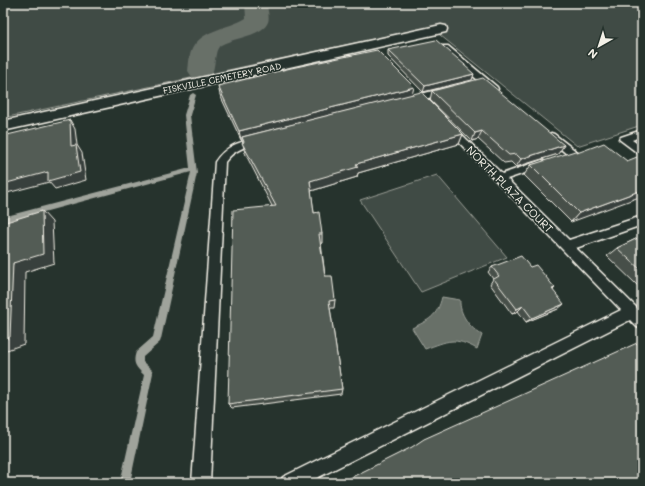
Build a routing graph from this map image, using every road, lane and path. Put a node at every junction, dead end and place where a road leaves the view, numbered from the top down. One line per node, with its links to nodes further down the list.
1 (441, 30): 12 (street, FISKVILLE CEMETERY ROAD)
2 (442, 46): 3 (lane)
3 (485, 81): 4 (lane); 7 (lane)
4 (470, 84)
5 (410, 87): 8 (lane)
6 (456, 88): 8 (lane)
7 (502, 96)
8 (420, 97): 9 (lane); 10 (lane)
9 (398, 103)
10 (431, 108)
11 (441, 119): 19 (lane, NORTH PLAZA COURT)
12 (3, 126)
13 (544, 130): 18 (lane)
14 (642, 133): 17 (lane)
15 (271, 136): 23 (lane)
16 (586, 152): 18 (lane)
17 (642, 152)
18 (573, 154): 19 (lane)
19 (500, 178): 21 (lane, NORTH PLAZA COURT)
20 (642, 220): 21 (lane)
21 (567, 246): 22 (lane, NORTH PLAZA COURT)
22 (637, 317): 24 (lane)
23 (201, 483)
24 (289, 483)

